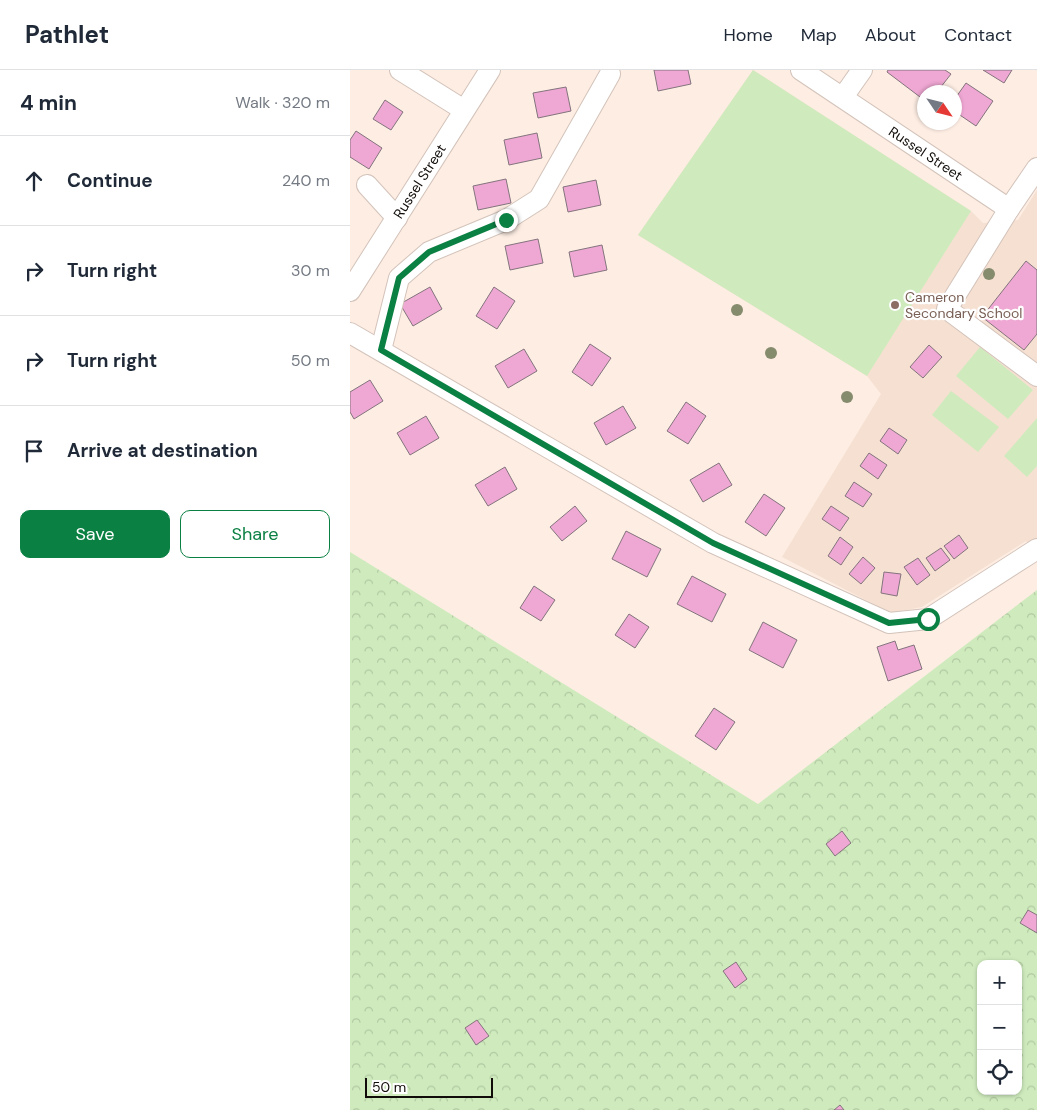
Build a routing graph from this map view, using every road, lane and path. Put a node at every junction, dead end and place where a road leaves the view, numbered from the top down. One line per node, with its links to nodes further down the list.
1 (400, 70): 7 (street)
2 (490, 70): 7 (street, Russel Street)
3 (800, 70): 6 (street, Russel Street)
4 (862, 70): 6 (street)
5 (610, 74): 14 (street)
6 (843, 98): 10 (street, Russel Street)
7 (464, 110): 11 (street, Russel Street)
8 (1037, 168): 10 (street)
9 (366, 184): 11 (street)
10 (1009, 210): 15 (street)
11 (397, 218): 12 (street, Russel Street)
12 (350, 291)
13 (350, 333): 14 (street)
14 (381, 350): 16 (street)
15 (1037, 376)
16 (1037, 548)

